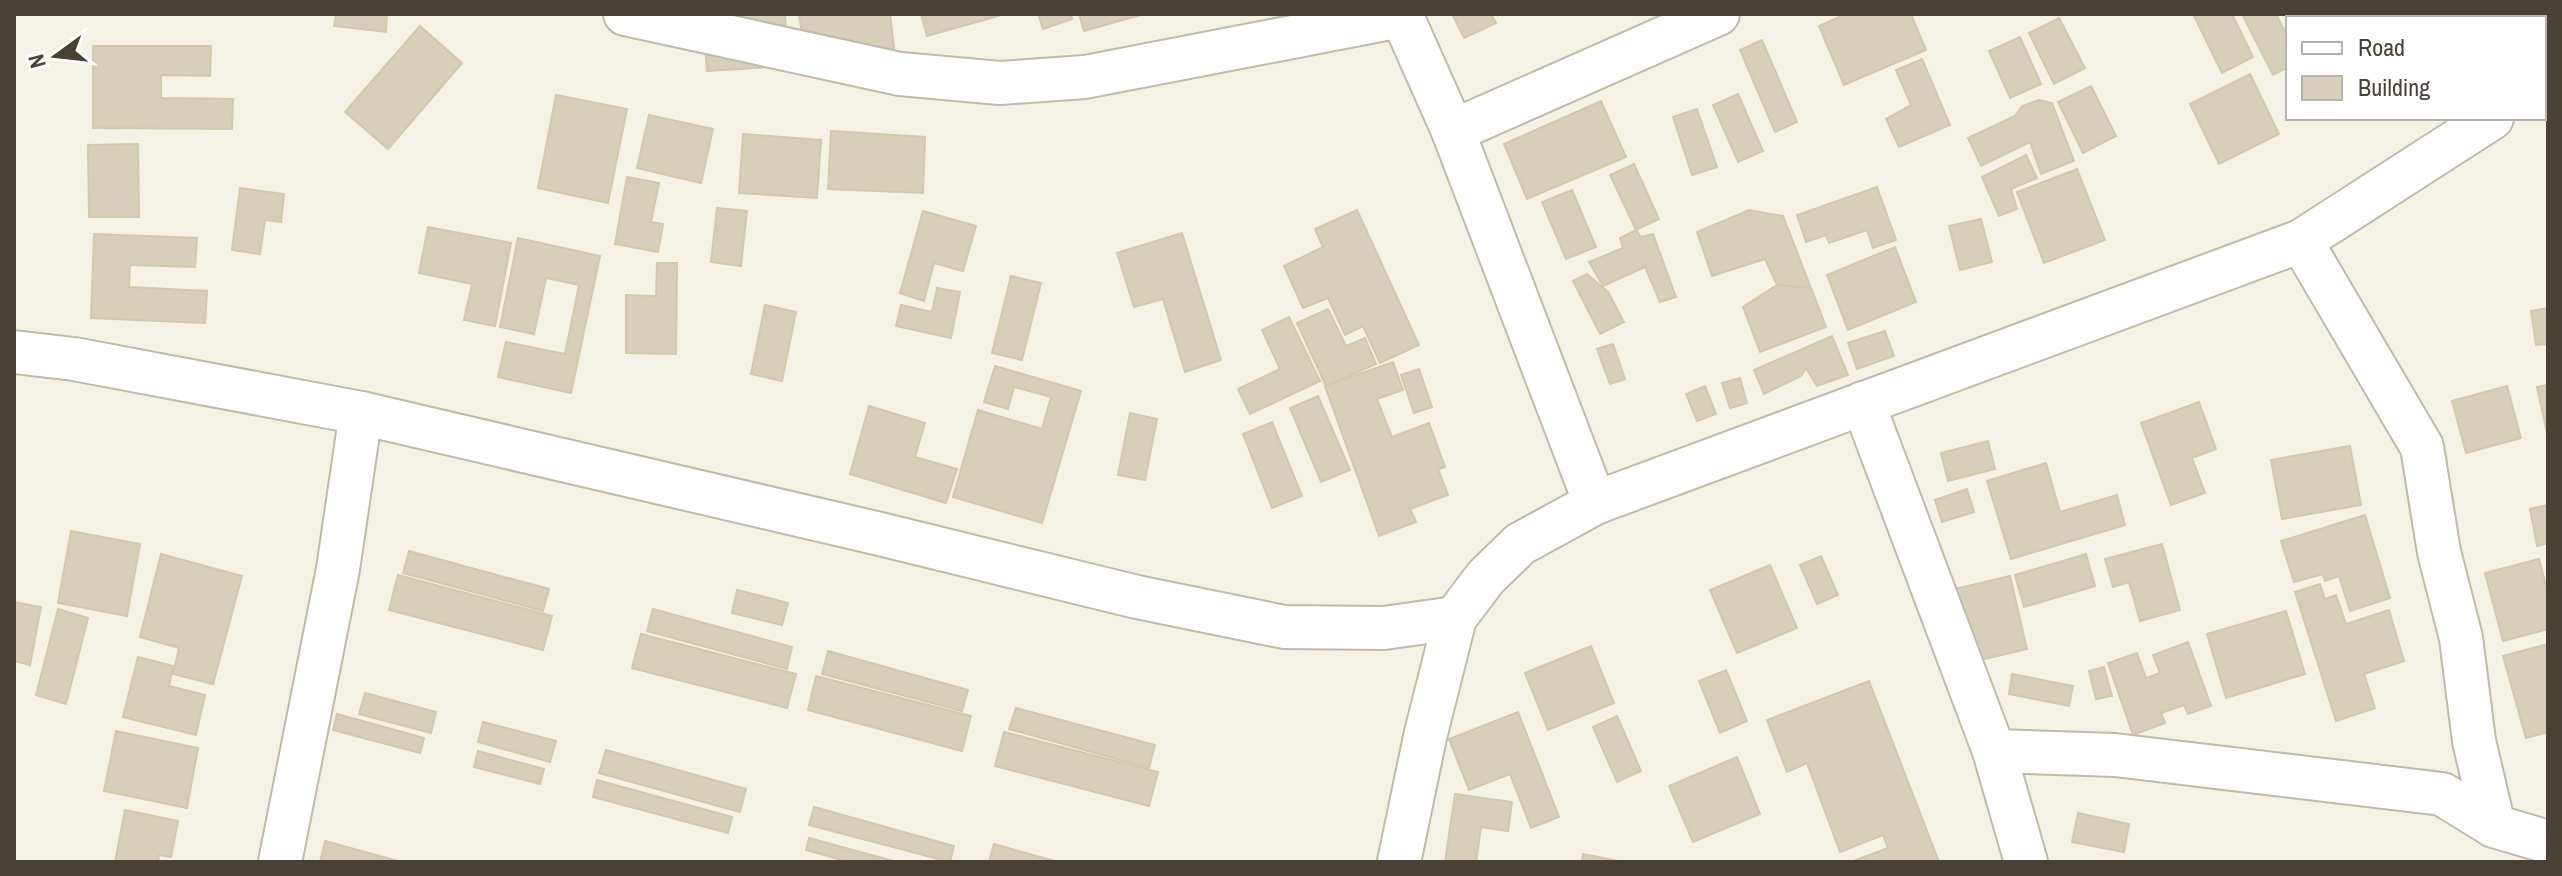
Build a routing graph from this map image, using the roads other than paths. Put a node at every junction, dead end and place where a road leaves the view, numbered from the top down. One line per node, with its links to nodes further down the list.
1 (625, 14): 3 (street)
2 (1718, 14): 5 (street)
3 (1401, 15): 5 (street)
4 (2489, 120): 6 (street)
5 (1453, 131): 10 (street)
6 (2301, 241): 8 (street); 13 (street)
7 (14, 352): 9 (street)
8 (1863, 403): 10 (street); 12 (street)
9 (361, 413): 11 (street); 15 (street)
10 (1595, 503): 11 (street)
11 (1455, 618): 16 (street)
12 (1994, 751): 13 (street); 17 (street)
13 (2494, 826): 14 (street)
14 (2548, 842)
15 (280, 862)
16 (1399, 862)
17 (2026, 862)

